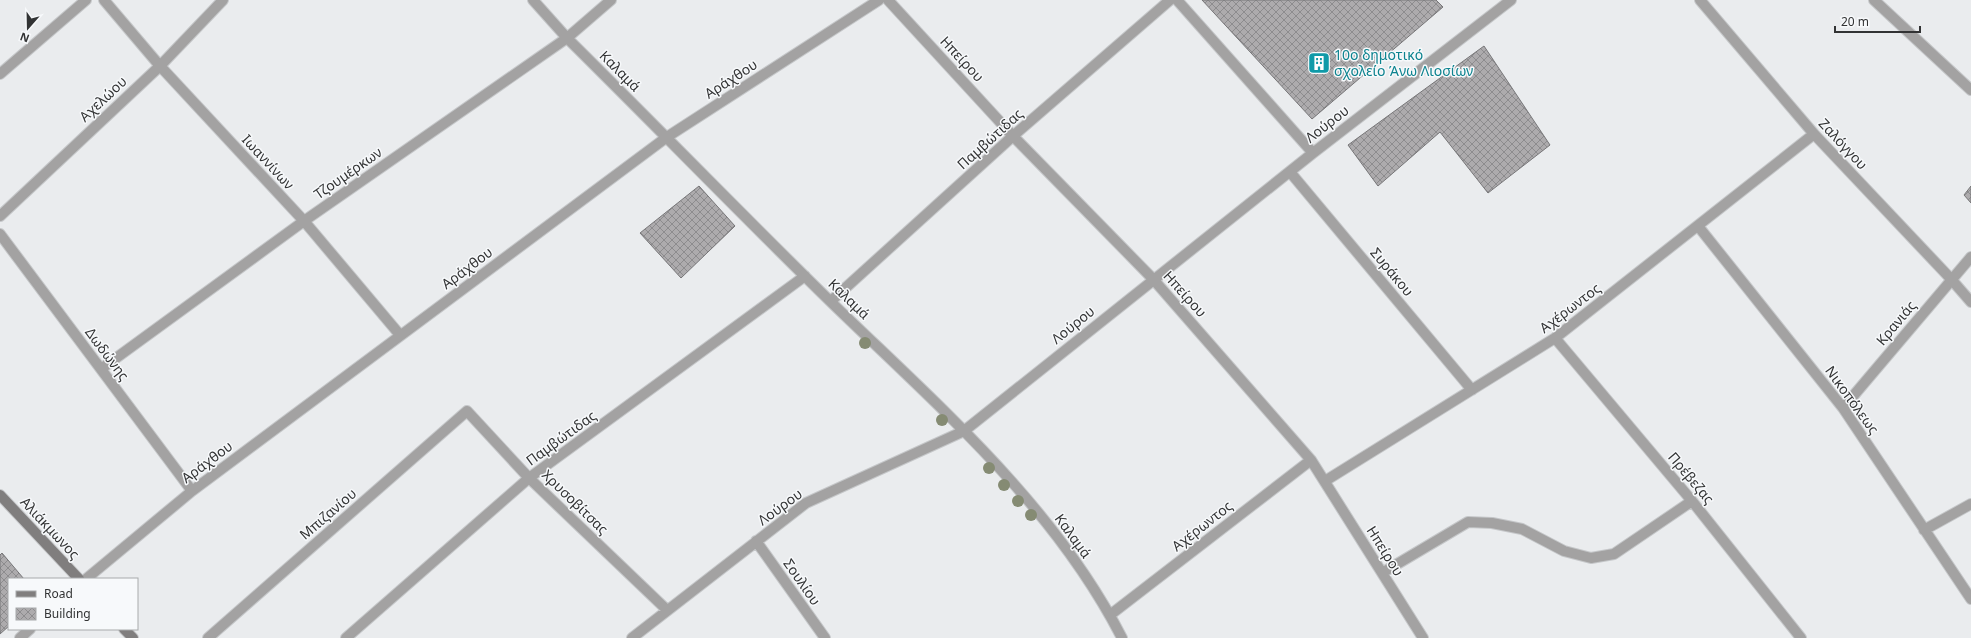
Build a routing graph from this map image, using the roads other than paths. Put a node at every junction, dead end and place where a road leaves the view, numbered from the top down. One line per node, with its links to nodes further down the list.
1 (86, 0): 15 (street)
2 (104, 0): 14 (street, Ιωαννίνων)
3 (223, 0): 14 (street, Αχελώου)
4 (533, 0): 13 (street, Καλαμά)
5 (610, 0): 13 (street, Τζουμέρκων)
6 (879, 0): 19 (street, Αράχθου)
7 (888, 0): 18 (street, Ηπείρου)
8 (1170, 0): 18 (street, Παμβώτιδας)
9 (1177, 0): 20 (street)
10 (1512, 0): 20 (street, Λούρου)
11 (1700, 0): 17 (street, Ζαλόγγου)
12 (1874, 0): 16 (street)
13 (566, 38): 19 (street, Καλαμά); 23 (street, Τζουμέρκων)
14 (160, 66): 22 (street, Αχελώου); 23 (street, Ιωαννίνων)
15 (0, 74)
16 (1971, 90)
17 (1814, 134): 24 (street, Αχέρωντος); 29 (street, Ζαλόγγου)
18 (1014, 136): 28 (street, Ηπείρου); 30 (street, Παμβώτιδας)
19 (667, 137): 27 (street, Καλαμά); 32 (street, Αράχθου)
20 (1313, 153): 21 (street, Λούρου)
21 (1290, 172): 28 (street, Λούρου); 35 (street, Συράκου)
22 (0, 216)
23 (304, 221): 32 (street, Ιωαννίνων); 34 (street, Τζουμέρκων)
24 (1698, 226): 33 (street, Αχέρωντος); 36 (street, Νικοπόλεως)
25 (0, 234): 34 (street, Δωδώνης)
26 (1971, 257): 29 (street, Κρανιάς)
27 (805, 276): 30 (street, Καλαμά); 40 (street, Παμβώτιδας)
28 (1153, 279): 38 (street, Λούρου); 39 (street, Ηπείρου)
29 (1951, 279): 31 (street, Ζαλόγγου); 36 (street, Κρανιάς)
30 (831, 302): 38 (street, Καλαμά)
31 (1971, 302)
32 (400, 335): 42 (street, Αράχθου)
33 (1556, 338): 35 (street, Αχέρωντος); 44 (street, Πρέβεζας)
34 (101, 369): 42 (street, Δωδώνης)
35 (1472, 390): 41 (street, Αχέρωντος)
36 (1843, 408): 46 (street, Νικοπόλεως)
37 (467, 411): 40 (street, Χρυσοβίτσας); 58 (street, Μπιζανίου)
38 (964, 431): 47 (street, Λούρου); 53 (street, Καλαμά)
39 (1311, 460): 41 (street, Ηπείρου); 53 (street, Αχέρωντος)
40 (529, 478): 52 (street, Χρυσοβίτσας); 59 (street, Παμβώτιδας)
41 (1325, 482): 48 (street, Ηπείρου)
42 (192, 491): 50 (street, Αράχθου)
43 (0, 495): 49 (street, Αλιάκμωνος)
44 (1692, 501): 48 (street); 64 (street, Πρέβεζας)
45 (1971, 504): 46 (street)
46 (1924, 530): 51 (street, Νικοπόλεως)
47 (756, 541): 52 (street, Λούρου); 61 (street, Σουλίου)
48 (1382, 573): 63 (street, Ηπείρου)
49 (78, 578)
50 (87, 578)
51 (1971, 599)
52 (667, 610): 60 (street, Λούρου)
53 (1110, 615): 62 (street, Καλαμά)
54 (29, 630): 56 (street)
55 (125, 630): 57 (street)
56 (20, 638)
57 (133, 638)
58 (208, 638)
59 (346, 638)
60 (632, 638)
61 (825, 638)
62 (1122, 638)
63 (1423, 638)
64 (1801, 638)

